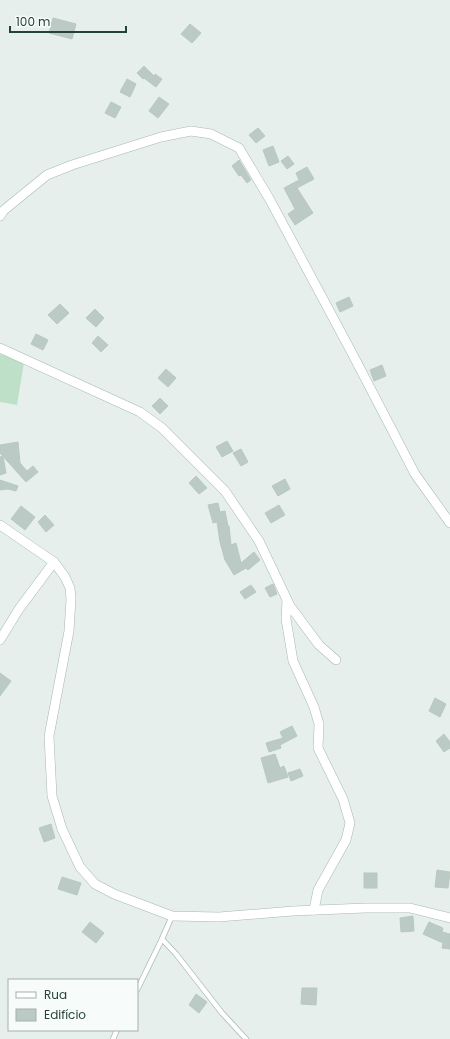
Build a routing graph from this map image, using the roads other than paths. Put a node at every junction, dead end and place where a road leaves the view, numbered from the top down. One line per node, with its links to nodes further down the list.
1 (0, 216): 3 (street)
2 (0, 348): 6 (street)
3 (450, 523)
4 (0, 525): 5 (street)
5 (54, 562): 7 (street); 10 (street)
6 (287, 599): 8 (street); 9 (street)
7 (0, 640)
8 (336, 660)
9 (314, 910): 10 (street); 11 (street)
10 (172, 916): 12 (lane)
11 (450, 918)
12 (162, 939): 13 (lane); 14 (lane)
13 (138, 988)
14 (246, 1039)

